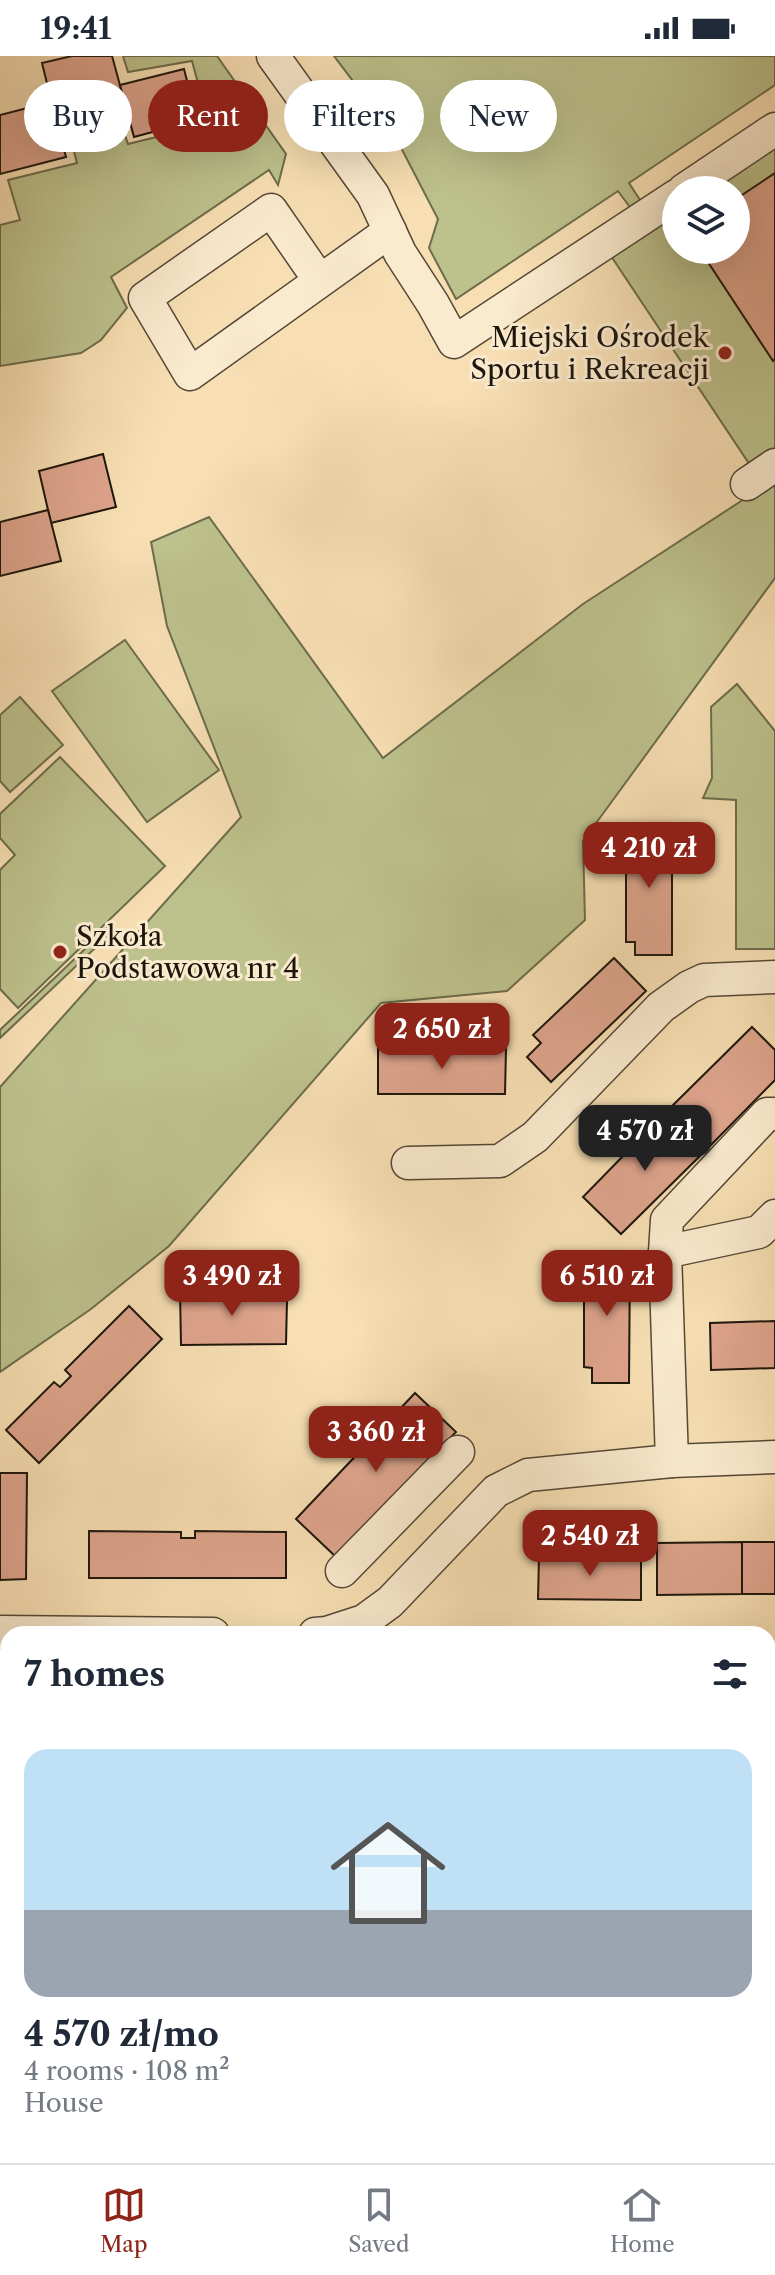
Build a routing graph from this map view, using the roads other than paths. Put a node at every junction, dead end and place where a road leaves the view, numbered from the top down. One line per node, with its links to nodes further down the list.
1 (273, 56): 5 (street)
2 (775, 129): 3 (street)
3 (705, 176)
4 (662, 205): 5 (street)
5 (390, 231): 6 (street)
6 (320, 281): 6 (street)
7 (775, 465): 8 (street)
8 (747, 484)
9 (775, 977): 11 (street)
10 (775, 1114): 13 (street)
11 (408, 1163)
12 (775, 1216): 13 (street)
13 (665, 1252): 16 (street)
14 (458, 1452): 17 (street)
15 (775, 1457): 16 (street)
16 (672, 1461): 18 (street)
17 (401, 1511): 18 (street); 19 (street)
18 (439, 1550): 20 (street)
19 (342, 1571)
20 (349, 1626)

